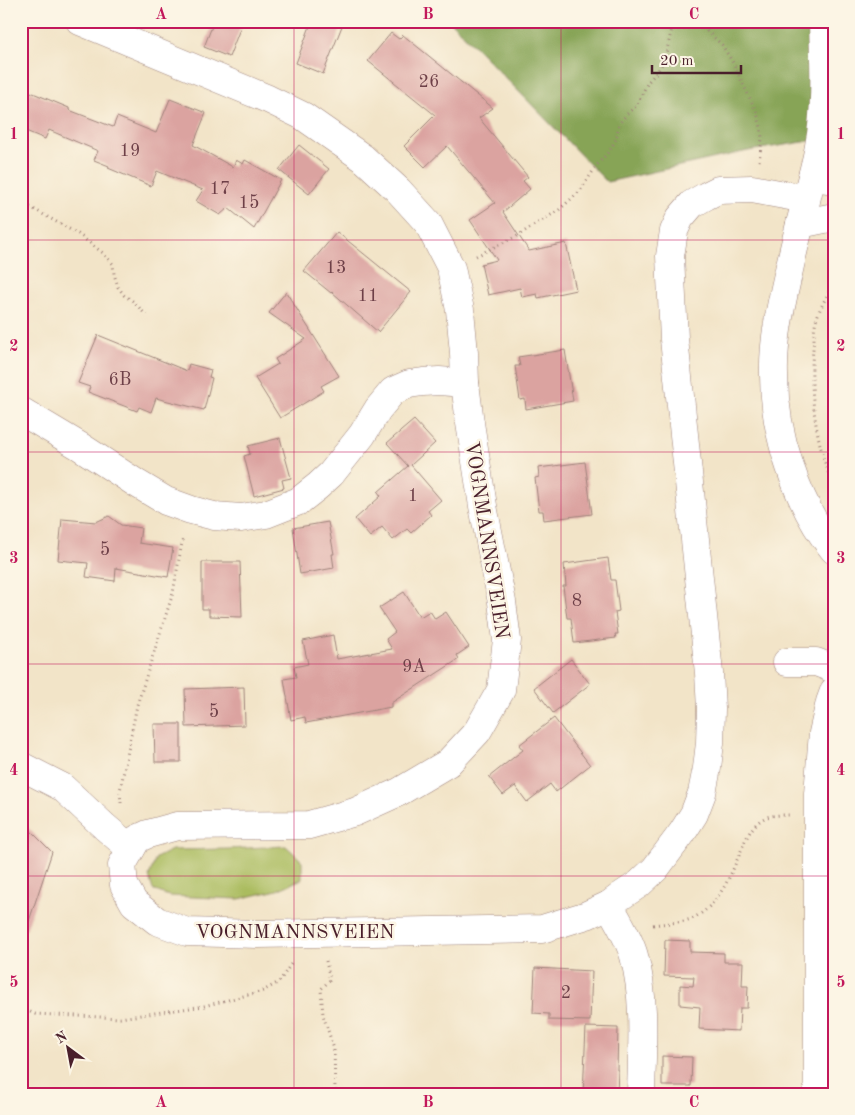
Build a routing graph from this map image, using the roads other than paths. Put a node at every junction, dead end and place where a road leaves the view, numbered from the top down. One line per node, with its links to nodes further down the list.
1 (80, 21): 5 (street, VOGNMANNSVEIEN)
2 (823, 21): 3 (street)
3 (813, 195): 4 (street); 7 (street); 13 (street, VOGNMANNSVEIEN)
4 (834, 217)
5 (465, 383): 6 (street); 12 (street, VOGNMANNSVEIEN)
6 (21, 411)
7 (834, 550)
8 (787, 662): 9 (street)
9 (834, 669)
10 (834, 691): 15 (street)
11 (21, 766): 12 (street)
12 (134, 844): 13 (street, VOGNMANNSVEIEN)
13 (609, 905): 14 (street)
14 (641, 1094)
15 (818, 1094)

